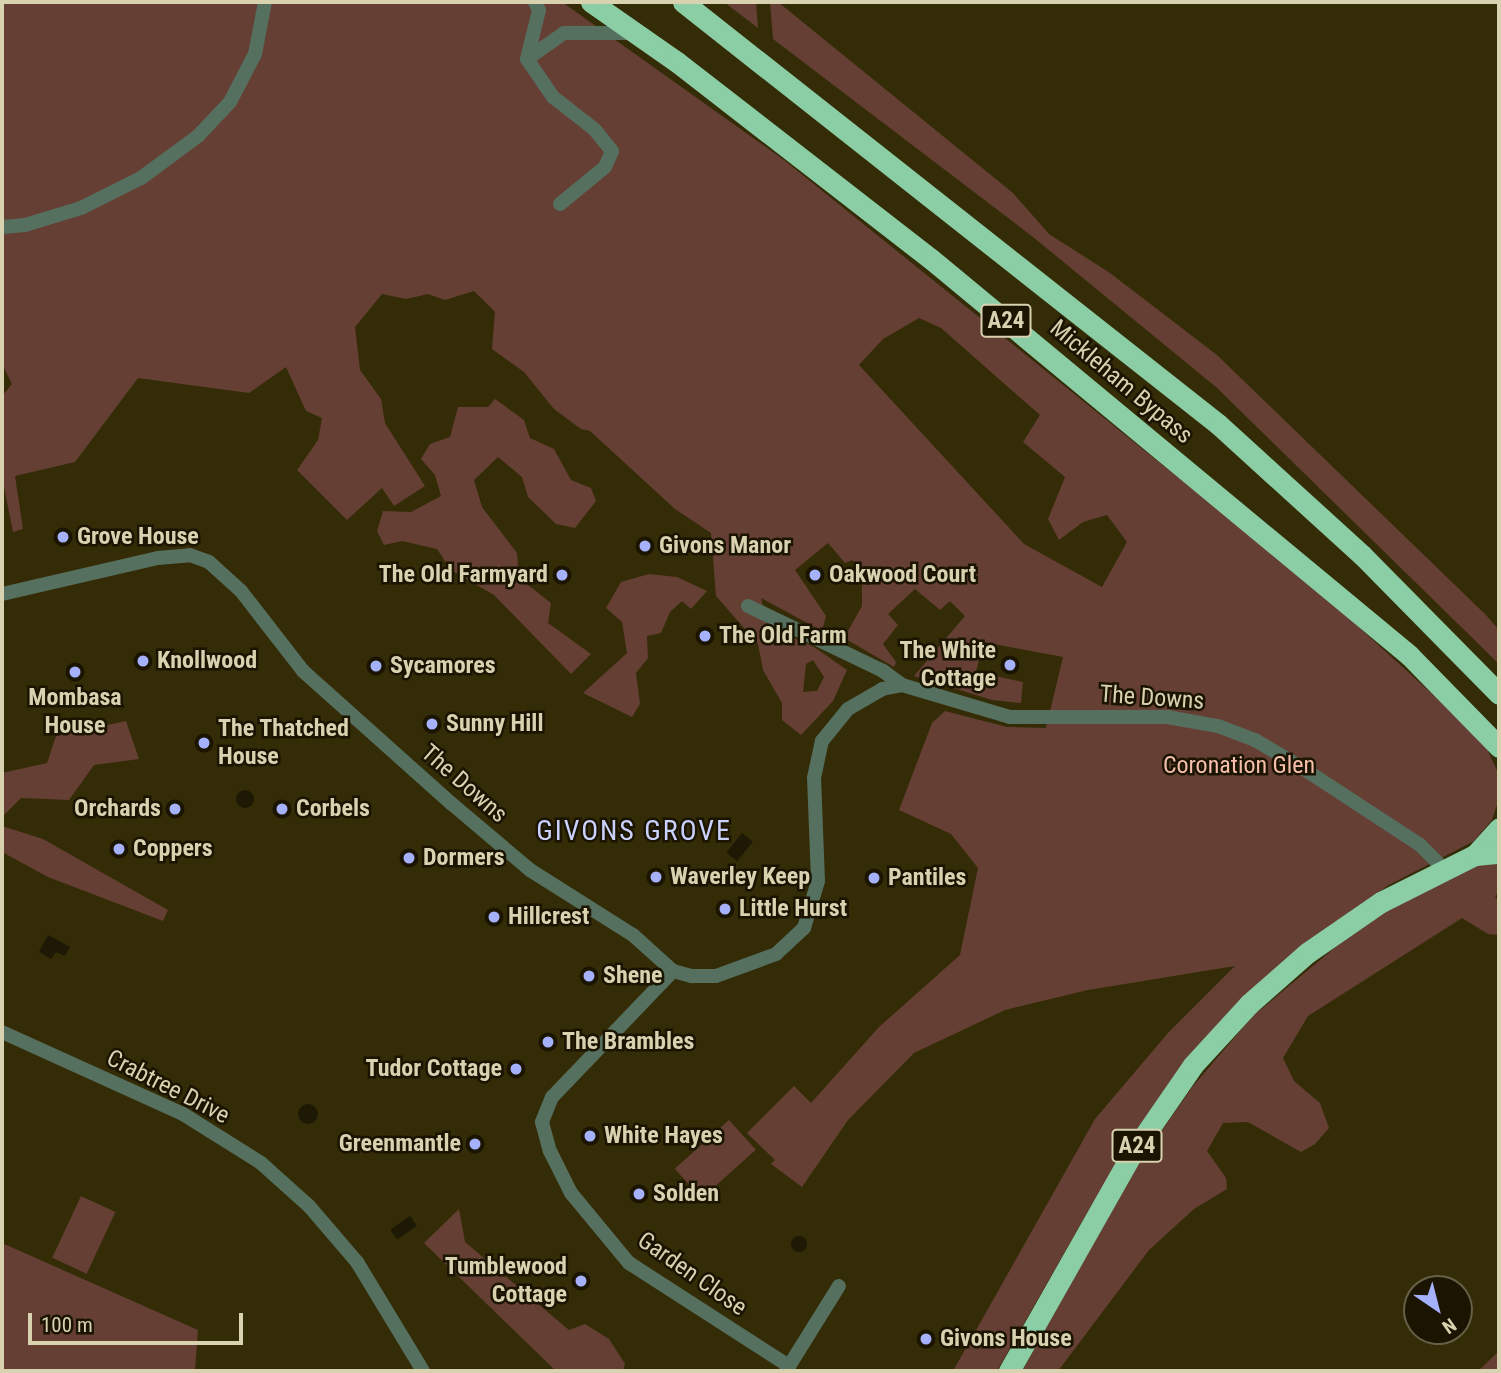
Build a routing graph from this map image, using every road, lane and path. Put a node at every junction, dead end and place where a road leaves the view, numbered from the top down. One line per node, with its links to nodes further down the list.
1 (265, 2): 8 (street)
2 (535, 2): 6 (street)
3 (591, 2): 5 (highway, Mickleham Bypass / A24)
4 (690, 4): 12 (highway, Mickleham Bypass / A24)
5 (637, 33): 6 (street); 13 (highway, Mickleham Bypass / A24)
6 (527, 59): 7 (street)
7 (560, 204)
8 (2, 227)
9 (2, 594): 18 (street, The Downs)
10 (748, 606): 11 (street, The Downs)
11 (902, 685): 17 (street, The Downs); 18 (street)
12 (1499, 694)
13 (1499, 747)
14 (1499, 828): 16 (highway, A24)
15 (1499, 853): 16 (highway, A24)
16 (1475, 855): 17 (highway, A24)
17 (1444, 869): 23 (highway, A24)
18 (673, 971): 21 (street, Garden Close)
19 (2, 1032): 22 (street, Crabtree Drive)
20 (839, 1286): 21 (street, Garden Close)
21 (788, 1369)
22 (423, 1371)
23 (1009, 1371)

